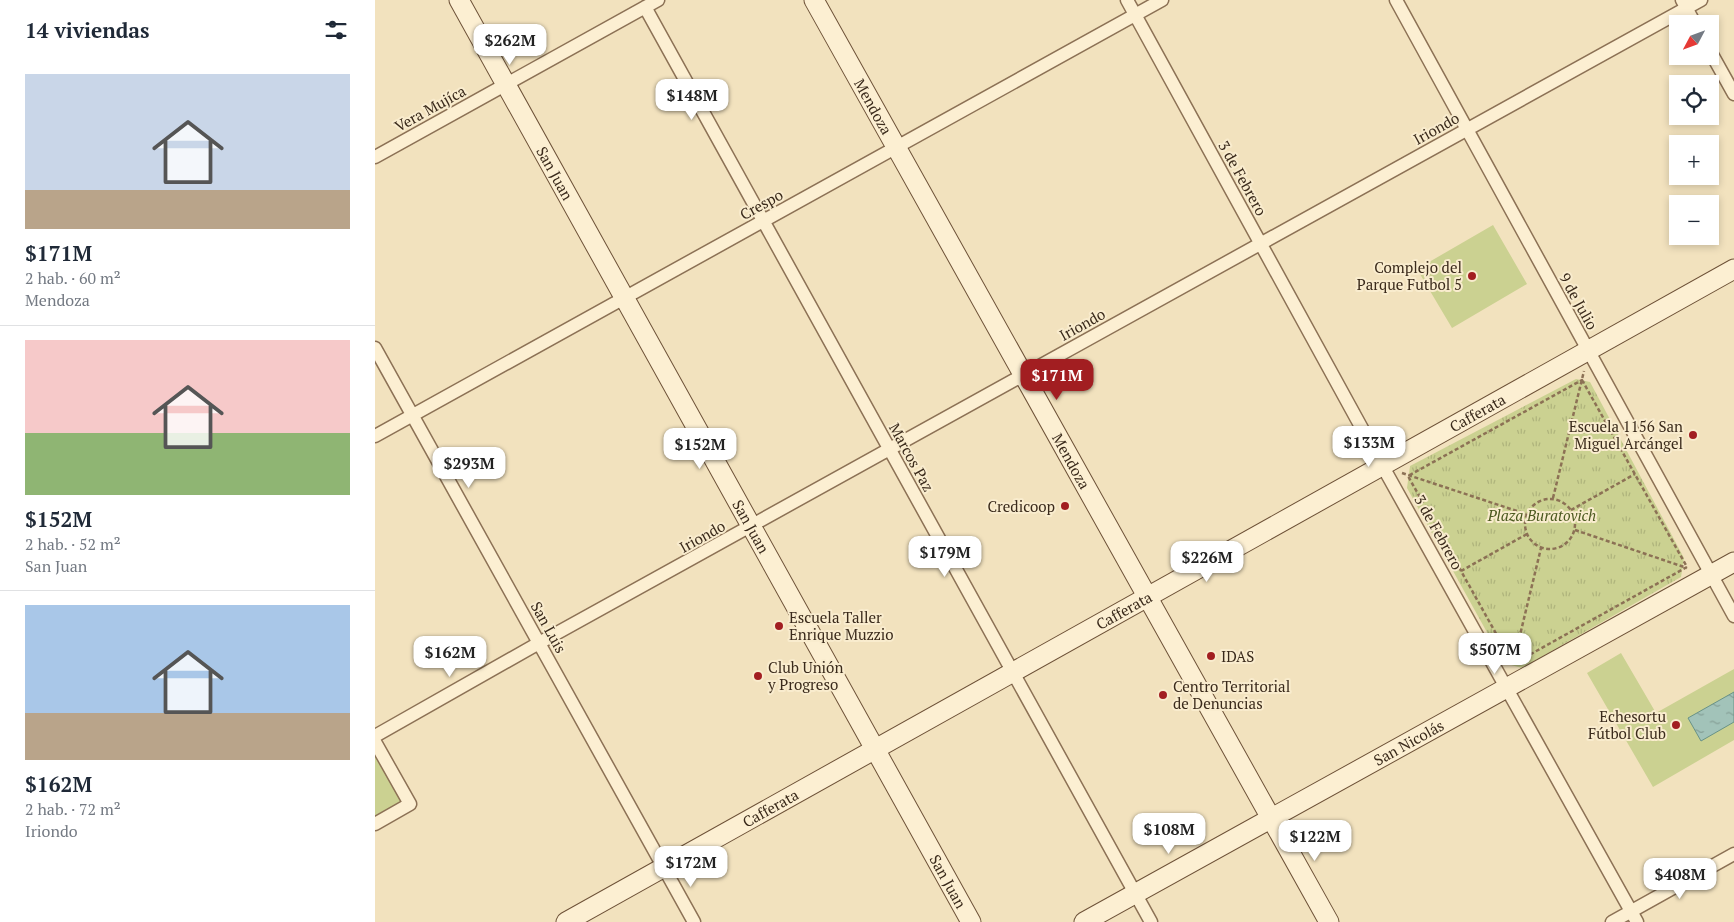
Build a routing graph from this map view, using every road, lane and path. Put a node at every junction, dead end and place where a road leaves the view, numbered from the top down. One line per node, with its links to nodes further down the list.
1 (459, 0): 13 (main road, San Juan)
2 (658, 0): 9 (street, Vera Mujíca)
3 (814, 0): 16 (main road, Mendoza)
4 (1127, 0): 10 (street, 3 de Febrero)
5 (1163, 0): 10 (street, Crespo)
6 (1396, 0): 15 (street, 9 de Julio)
7 (1701, 0): 8 (street, Iriondo)
8 (1684, 4): 11 (street); 15 (street, Iriondo)
9 (645, 7): 13 (street, Vera Mujíca); 18 (street, Marcos Paz)
10 (1135, 15): 16 (street, Crespo); 19 (street, 3 de Febrero)
11 (1690, 15)
12 (1718, 65): 14 (street)
13 (506, 84): 17 (street, Vera Mujíca); 21 (main road, San Juan)
14 (1734, 94)
15 (1467, 129): 19 (street, Iriondo); 23 (street, 9 de Julio)
16 (896, 147): 18 (street, Crespo); 24 (main road, Mendoza)
17 (375, 157)
18 (762, 222): 21 (street, Crespo); 28 (street, Marcos Paz)
19 (1261, 244): 24 (street, Iriondo); 29 (street, 3 de Febrero)
20 (1734, 269): 23 (main road, Cafferata)
21 (624, 298): 26 (street, Crespo); 35 (main road, San Juan)
22 (375, 348): 26 (street, San Luis)
23 (1587, 351): 25 (path); 29 (main road, Cafferata); 42 (street, 9 de Julio)
24 (1024, 375): 28 (street, Iriondo); 43 (main road, Mendoza)
25 (1582, 380): 30 (path); 31 (path); 32 (path)
26 (412, 415): 27 (street, Crespo); 45 (street, San Luis)
27 (375, 436)
28 (889, 450): 35 (street, Iriondo); 47 (street, Marcos Paz)
29 (1383, 465): 31 (path); 43 (main road, Cafferata); 48 (street, 3 de Febrero)
30 (1635, 474): 33 (path); 40 (path)
31 (1408, 476): 34 (path); 41 (path)
32 (1553, 498): 33 (path); 34 (path)
33 (1571, 510): 36 (path)
34 (1526, 514): 37 (path)
35 (751, 527): 45 (street, Iriondo); 51 (main road, San Juan)
36 (1575, 530): 38 (path); 40 (path)
37 (1527, 534): 38 (path); 41 (path)
38 (1541, 548): 46 (path)
39 (1734, 562): 42 (main road, San Nicolás)
40 (1687, 568): 42 (path); 46 (path)
41 (1461, 571): 46 (path)
42 (1711, 574): 44 (street, 9 de Julio); 48 (main road, San Nicolás)
43 (1148, 596): 47 (main road, Cafferata); 52 (main road, Mendoza)
44 (1734, 616)
45 (539, 643): 49 (street, Iriondo); 55 (street, San Luis)
46 (1513, 664): 48 (path)
47 (1013, 672): 51 (main road, Cafferata); 56 (street, Marcos Paz)
48 (1507, 687): 52 (main road, San Nicolás); 57 (street, 3 de Febrero)
49 (375, 736)
50 (375, 742): 53 (street)
51 (875, 749): 55 (main road, Cafferata); 60 (main road, San Juan)
52 (1271, 818): 56 (main road, San Nicolás); 63 (main road, Mendoza)
53 (375, 824)
54 (1733, 857): 57 (street)
55 (664, 867): 58 (main road, Cafferata); 59 (street, San Luis)
56 (1135, 893): 61 (main road, San Nicolás); 62 (street, Marcos Paz)
57 (1634, 917): 64 (street)
58 (566, 922)
59 (694, 922)
60 (971, 922)
61 (1084, 922)
62 (1151, 922)
63 (1329, 922)
64 (1612, 922)

